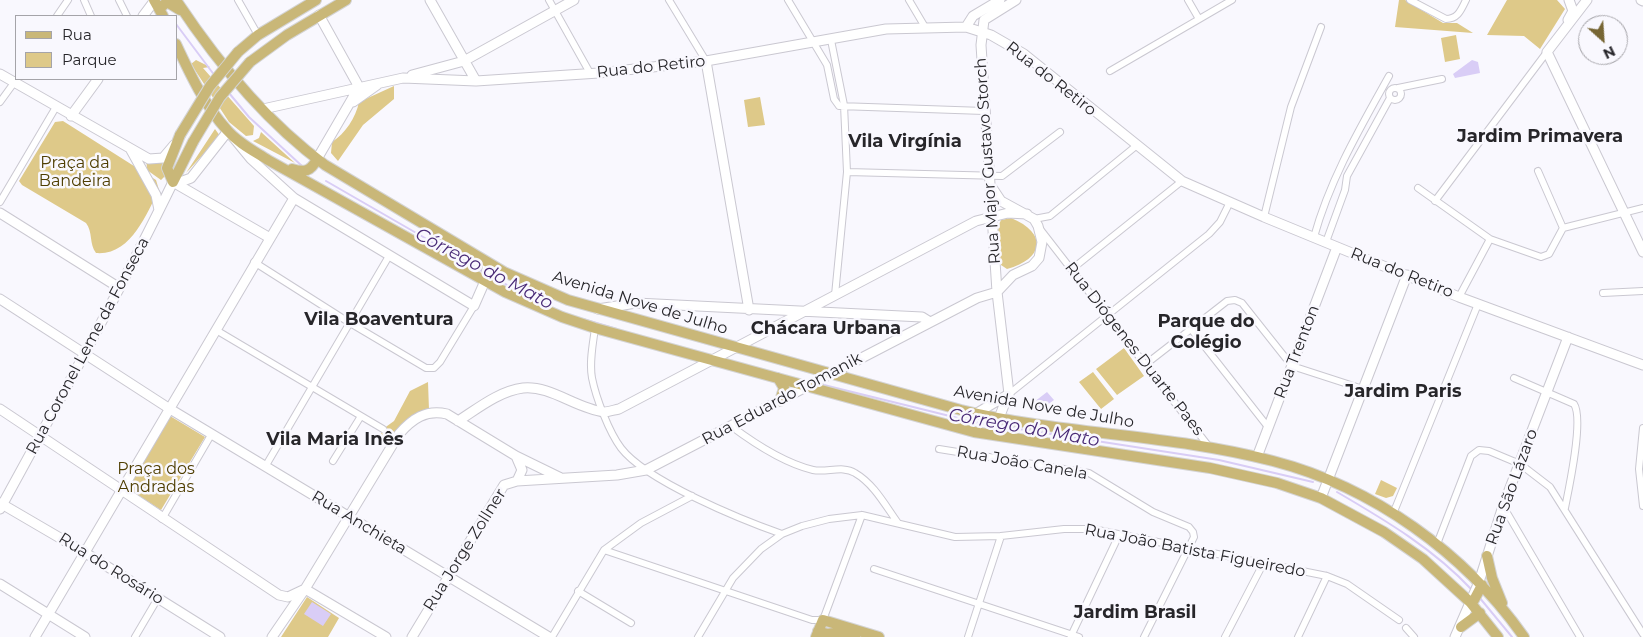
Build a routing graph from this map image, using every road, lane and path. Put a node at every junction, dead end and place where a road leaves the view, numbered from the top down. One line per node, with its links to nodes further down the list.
1 (68, 0): 25 (street)
2 (84, 0): 26 (street)
3 (119, 0): 27 (street)
4 (176, 0): 24 (main road, Avenida Nove de Julho)
5 (238, 0): 36 (street)
6 (346, 0): 29 (main road)
7 (430, 0): 41 (street)
8 (550, 0): 23 (street)
9 (574, 0): 23 (street)
10 (669, 0): 42 (street)
11 (788, 0): 38 (street)
12 (909, 0): 31 (street)
13 (1000, 0): 32 (street)
14 (1016, 0): 34 (street)
15 (1232, 0): 30 (street)
16 (1410, 0): 17 (street)
17 (1466, 0)
18 (1569, 0): 35 (street)
19 (1587, 0): 35 (street)
20 (312, 1): 36 (main road)
21 (1191, 2): 30 (street)
22 (157, 8): 24 (main road); 28 (street)
23 (555, 10): 41 (street); 44 (street)
24 (185, 13): 59 (main road, Avenida Nove de Julho)
25 (58, 15)
26 (91, 15)
27 (126, 15)
28 (145, 15)
29 (319, 15): 53 (street); 75 (main road, bridge)
30 (1199, 19): 43 (street)
31 (925, 27): 32 (street, Rua do Retiro); 37 (street, Rua do Retiro)
32 (966, 27): 34 (street, Rua do Retiro)
33 (1321, 27): 86 (street)
34 (982, 31): 60 (street, Rua Major Gustavo Storch); 65 (street, Rua do Retiro)
35 (1562, 31): 40 (street)
36 (258, 35): 64 (main road, bridge)
37 (831, 40): 38 (street, Rua do Retiro); 57 (street)
38 (813, 44): 42 (street, Rua do Retiro); 57 (street)
39 (178, 48): 62 (main road, Avenida Nove de Julho)
40 (1547, 52): 79 (street); 85 (street)
41 (464, 61): 47 (street); 51 (street)
42 (706, 61): 44 (street, Rua do Retiro); 116 (street)
43 (1110, 71)
44 (590, 73): 51 (street, Rua do Retiro)
45 (0, 74): 48 (street)
46 (1389, 76): 69 (street)
47 (402, 78): 51 (street, Rua do Retiro); 52 (street, Rua do Retiro)
48 (15, 80): 55 (street); 58 (street)
49 (97, 80): 61 (street)
50 (1442, 80): 73 (street)
51 (476, 81)
52 (380, 83): 53 (street, Rua do Retiro); 56 (street, Rua do Retiro)
53 (359, 87): 54 (street, Rua do Retiro); 56 (street)
54 (342, 91): 56 (street); 59 (street, Rua do Retiro)
55 (0, 102)
56 (350, 105): 67 (street)
57 (844, 105): 60 (street); 71 (street)
58 (56, 107): 61 (street); 80 (street)
59 (262, 109): 67 (main road, Avenida Nove de Julho)
60 (984, 112): 72 (street, Rua Major Gustavo Storch)
61 (71, 116): 66 (street)
62 (228, 131): 68 (main road, Avenida Nove de Julho); 75 (street); 78 (street)
63 (1060, 132): 72 (street)
64 (178, 138): 66 (street); 75 (main road)
65 (1136, 146): 74 (street, Rua do Retiro); 88 (street)
66 (131, 150): 83 (street)
67 (317, 159): 68 (main road); 102 (main road, Avenida Nove de Julho)
68 (268, 160): 102 (main road, Avenida Nove de Julho)
69 (1338, 170): 73 (street); 90 (street)
70 (1538, 170): 89 (street)
71 (847, 172): 72 (street); 109 (street)
72 (991, 176): 76 (street, Rua Major Gustavo Storch)
73 (1347, 176): 93 (street)
74 (1182, 181): 81 (street, Rua do Retiro); 101 (street)
75 (173, 182): 83 (street, Rua Coronel Leme da Fonseca); 91 (street)
76 (992, 186): 87 (street, Rua Major Gustavo Storch); 88 (street)
77 (1418, 188): 79 (street)
78 (294, 198): 91 (street); 98 (street)
79 (1435, 201): 92 (street)
80 (0, 202)
81 (1230, 202): 86 (street, Rua do Retiro); 118 (street)
82 (1643, 208): 85 (street)
83 (159, 210): 105 (street, Rua Coronel Leme da Fonseca)
84 (0, 213): 105 (street)
85 (1624, 213): 89 (street); 97 (street)
86 (1264, 217): 90 (street, Rua do Retiro)
87 (993, 218): 88 (street); 100 (street, Rua Major Gustavo Storch); 109 (street)
88 (1035, 224): 95 (street, Rua Diógenes Duarte Paes); 96 (street)
89 (1563, 228): 92 (street)
90 (1314, 237): 93 (street, Rua do Retiro)
91 (270, 238): 99 (street)
92 (1490, 239): 110 (street)
93 (1326, 242): 94 (street, Rua do Retiro)
94 (1337, 247): 104 (street, Rua do Retiro); 131 (street, Rua Trenton)
95 (1057, 249): 96 (street, Rua Diógenes Duarte Paes); 101 (street, Rua Diógenes Duarte Paes)
96 (1041, 251): 103 (street, Rua Major Gustavo Storch)
97 (1643, 252)
98 (389, 256): 114 (street); 121 (street)
99 (254, 262): 121 (street); 124 (street)
100 (996, 265): 103 (street); 107 (street, Rua Major Gustavo Storch)
101 (1072, 269): 118 (street, Rua Diógenes Duarte Paes)
102 (486, 273): 114 (street); 115 (main road, Avenida Nove de Julho); 122 (main road, Avenida Nove de Julho)
103 (1013, 275): 107 (street, Rua Major Gustavo Storch)
104 (1407, 275): 110 (street, Rua do Retiro); 137 (street)
105 (118, 287): 127 (street, Rua Coronel Leme da Fonseca)
106 (1643, 291): 108 (street)
107 (997, 292): 120 (street, Rua Eduardo Tomanik); 139 (street, Rua Major Gustavo Storch)
108 (1603, 293)
109 (835, 295): 117 (street)
110 (1459, 297): 113 (street, Rua do Retiro)
111 (0, 298): 127 (street, Rua Anchieta)
112 (636, 303): 115 (street); 116 (street); 119 (street)
113 (1478, 304): 125 (street, Rua do Retiro); 172 (street)
114 (474, 306): 121 (street)
115 (598, 309): 119 (main road, Avenida Nove de Julho)
116 (749, 310): 117 (street)
117 (807, 310): 120 (street); 126 (street)
118 (1108, 315): 129 (street, Rua Diógenes Duarte Paes); 139 (street)
119 (631, 318): 126 (main road, Avenida Nove de Julho)
120 (930, 322): 132 (street, Rua Eduardo Tomanik)
121 (350, 324): 136 (street)
122 (595, 328): 128 (main road, Avenida Nove de Julho); 143 (street)
123 (1191, 329): 129 (street); 131 (street); 149 (street)
124 (216, 330): 136 (street); 141 (street)
125 (1568, 336): 130 (street, Rua do Retiro); 138 (street, Rua São Lázaro)
126 (736, 347): 128 (street); 132 (main road, Avenida Nove de Julho)
127 (86, 354): 141 (street, Rua Anchieta); 153 (street, Rua Coronel Leme da Fonseca)
128 (711, 360): 133 (main road, Avenida Nove de Julho); 143 (street)
129 (1146, 364): 155 (street, Rua Diógenes Duarte Paes)
130 (1643, 365)
131 (1292, 366): 137 (street); 149 (street, Rua Trenton)
132 (830, 374): 135 (street, Rua Eduardo Tomanik); 144 (main road, Avenida Nove de Julho)
133 (778, 378): 135 (main road, Avenida Nove de Julho); 140 (main road)
134 (1514, 378): 138 (street)
135 (810, 385): 140 (street, Rua Eduardo Tomanik); 166 (main road, Avenida Nove de Julho)
136 (312, 387): 145 (street); 160 (street)
137 (1363, 389): 164 (street)
138 (1548, 393): 159 (street, Rua São Lázaro); 171 (street)
139 (1009, 394): 144 (street); 146 (street)
140 (780, 401): 148 (street, Rua Eduardo Tomanik)
141 (170, 409): 152 (street, Rua Anchieta); 165 (street)
142 (0, 410): 153 (street)
143 (604, 412): 147 (street); 161 (street)
144 (977, 413): 146 (main road, Avenida Nove de Julho)
145 (361, 416): 151 (street); 158 (street)
146 (999, 418): 155 (main road, Avenida Nove de Julho)
147 (458, 421): 156 (street); 174 (street)
148 (731, 426): 161 (street, Rua Eduardo Tomanik); 176 (street)
149 (1268, 427): 157 (street, Rua Trenton)
150 (1643, 428): 170 (street)
151 (383, 429)
152 (211, 435): 160 (street, Rua Anchieta); 175 (street)
153 (41, 437): 165 (street); 168 (street, Rua Coronel Leme da Fonseca)
154 (940, 449): 181 (street, Rua João Canela)
155 (1211, 449): 157 (main road, Avenida Nove de Julho)
156 (516, 456): 162 (street); 163 (street)
157 (1257, 457): 164 (main road, Avenida Nove de Julho)
158 (333, 461)
159 (1520, 464): 169 (street, Rua São Lázaro); 171 (street); 180 (street)
160 (265, 467): 174 (street, Rua Anchieta)
161 (646, 470): 162 (street, Rua Eduardo Tomanik); 167 (street)
162 (559, 477): 163 (street, Rua Jorge Zollner)
163 (517, 481): 188 (street, Rua Jorge Zollner)
164 (1328, 481): 166 (street); 172 (main road, Avenida Nove de Julho)
165 (121, 490): 175 (street); 183 (street)
166 (1322, 495): 193 (main road, Avenida Nove de Julho)
167 (692, 496): 177 (street); 182 (street)
168 (1, 506): 183 (street, Rua do Rosário)
169 (1503, 506): 184 (street, Rua São Lázaro); 227 (street)
170 (1643, 506)
171 (1565, 508): 204 (street)
172 (1393, 514): 180 (main road, Avenida Nove de Julho)
173 (862, 515): 176 (street, Rua João Batista Figueiredo); 177 (street, Rua João Batista Figueiredo); 199 (street)
174 (349, 516): 188 (street, Rua Anchieta); 190 (street)
175 (162, 519): 190 (street)
176 (898, 523): 179 (street, Rua João Batista Figueiredo)
177 (782, 534): 191 (street)
178 (1119, 535): 179 (street, Rua João Batista Figueiredo); 181 (street, Rua João Batista Figueiredo); 206 (street)
179 (1001, 536): 195 (street)
180 (1437, 544): 193 (main road, Avenida Nove de Julho)
181 (1190, 547): 185 (street, Rua João Batista Figueiredo); 220 (street)
182 (604, 550): 191 (street); 192 (street)
183 (84, 552): 194 (street, Rua do Rosário); 198 (street)
184 (1487, 556): 193 (street, Rua São Lázaro); 196 (main road)
185 (1263, 564): 187 (street, Rua João Batista Figueiredo); 221 (street)
186 (874, 569): 195 (street)
187 (1327, 576): 200 (street, Rua João Batista Figueiredo); 222 (street)
188 (449, 577): 213 (street, Rua Jorge Zollner); 214 (street, Rua Anchieta)
189 (0, 584): 198 (street)
190 (305, 589): 211 (street); 212 (street)
191 (727, 590): 199 (street); 215 (street)
192 (578, 591): 201 (street); 214 (street)
193 (1476, 592): 196 (main road, Avenida Nove de Julho); 197 (main road, Avenida Nove de Julho); 202 (street, Rua São Lázaro)
194 (158, 598): 209 (street); 210 (street, Rua do Rosário)
195 (978, 604): 206 (street); 218 (street)
196 (1504, 608): 226 (main road, Avenida Nove de Julho)
197 (1480, 613): 202 (main road); 225 (main road, Avenida Nove de Julho)
198 (48, 614): 207 (street); 208 (street)
199 (818, 620): 205 (main road); 217 (main road)
200 (1399, 620)
201 (631, 623)
202 (1461, 627): 224 (street, Rua São Lázaro)
203 (1406, 628): 223 (street)
204 (1643, 634)
205 (821, 635): 216 (main road)
206 (1071, 635): 219 (street)
207 (35, 637)
208 (85, 637)
209 (135, 637)
210 (220, 637)
211 (272, 637)
212 (386, 637)
213 (412, 637)
214 (550, 637)
215 (698, 637)
216 (854, 637)
217 (878, 637)
218 (968, 637)
219 (1079, 637)
220 (1144, 637)
221 (1225, 637)
222 (1298, 637)
223 (1414, 637)
224 (1455, 637)
225 (1498, 637)
226 (1524, 637)
227 (1580, 637)

